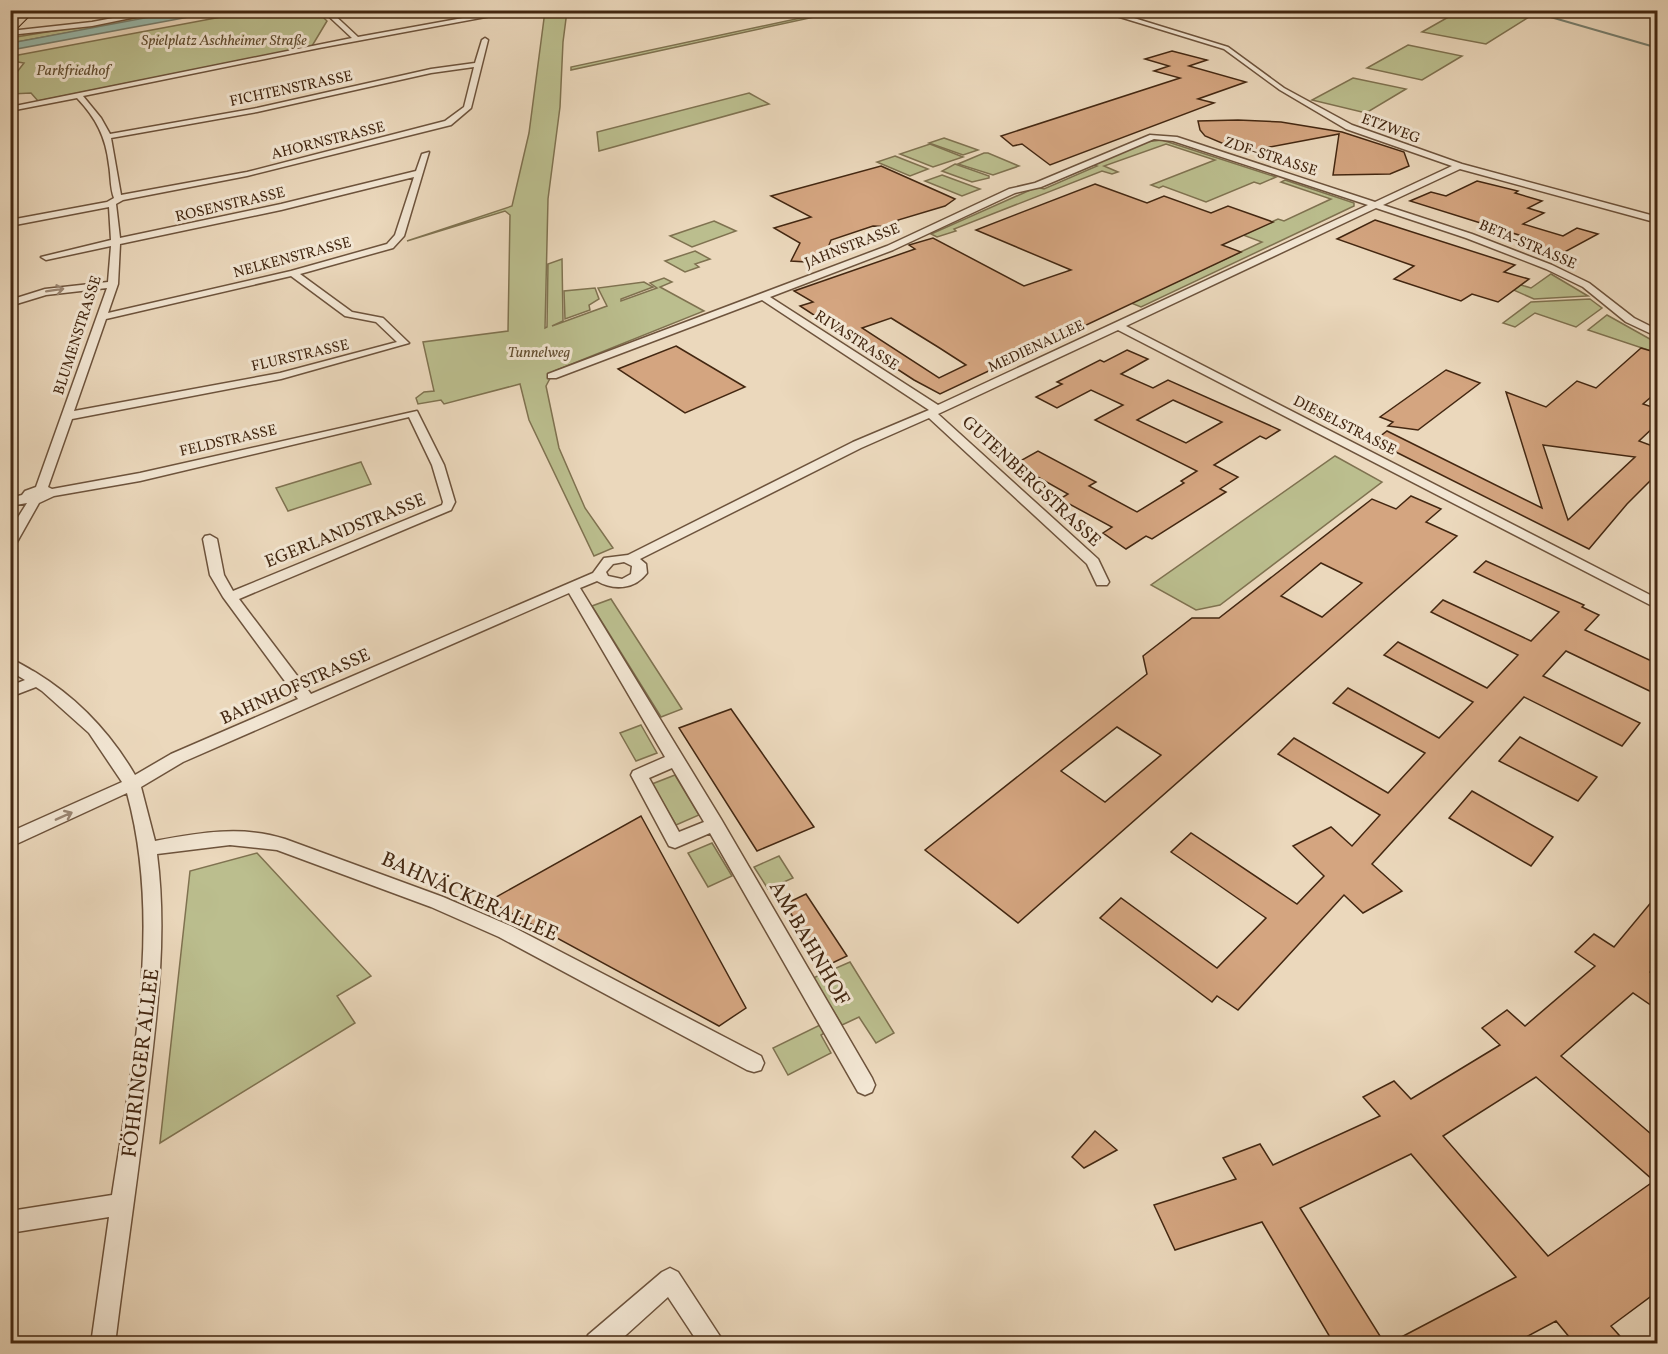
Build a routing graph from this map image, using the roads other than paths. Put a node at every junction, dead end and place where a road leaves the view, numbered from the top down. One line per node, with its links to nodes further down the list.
1 (32, 10): 8 (main road)
2 (167, 10): 8 (street)
3 (326, 10): 9 (street)
4 (473, 10): 7 (street)
5 (520, 10): 7 (street)
6 (1100, 10): 17 (street, ETZWEG)
7 (481, 17): 9 (street)
8 (11, 33)
9 (357, 39): 12 (street)
10 (485, 40): 11 (street, AHORNSTRASSE)
11 (478, 65): 14 (street, FICHTENSTRASSE); 19 (street, AHORNSTRASSE)
12 (79, 96): 13 (street); 14 (street)
13 (10, 109)
14 (110, 135): 19 (street)
15 (1158, 136): 21 (street, ZDF-STRASSE); 28 (street, JAHNSTRASSE)
16 (426, 154): 18 (street, NELKENSTRASSE)
17 (1459, 166): 21 (street, MEDIENALLEE); 22 (street, ETZWEG)
18 (420, 173): 24 (street, ROSENSTRASSE); 26 (street, NELKENSTRASSE)
19 (120, 198): 20 (street)
20 (110, 204): 23 (street); 24 (street, BLUMENSTRASSE)
21 (1375, 205): 31 (street, MEDIENALLEE); 32 (street, BETA-STRASSE)
22 (1658, 220)
23 (10, 223)
24 (116, 243): 25 (street, ROSENSTRASSE); 27 (street, BLUMENSTRASSE)
25 (46, 257)
26 (293, 273): 30 (street, NELKENSTRASSE); 36 (street, FLURSTRASSE)
27 (113, 284): 29 (street, one-way to 27); 30 (street, BLUMENSTRASSE)
28 (761, 295): 33 (street, JAHNSTRASSE); 34 (street, RIVASTRASSE)
29 (10, 303)
30 (102, 317): 36 (street, BLUMENSTRASSE)
31 (1118, 326): 34 (street, MEDIENALLEE); 46 (street, DIESELSTRASSE)
32 (1658, 334)
33 (552, 376)
34 (934, 412): 41 (street, MEDIENALLEE); 43 (street, GUTENBERGSTRASSE)
35 (413, 413): 37 (street, FELDSTRASSE); 45 (street, EGERLANDSTRASSE)
36 (68, 416): 37 (street, BLUMENSTRASSE)
37 (38, 495): 38 (street, FELDSTRASSE); 40 (street, BLUMENSTRASSE)
38 (10, 502)
39 (210, 539): 45 (street)
40 (10, 542)
41 (630, 559): 42 (street, MEDIENALLEE); 42 (street)
42 (599, 575): 44 (street, BAHNHOFSTRASSE)
43 (1102, 582)
44 (572, 587): 50 (street, BAHNHOFSTRASSE); 51 (street, AM BAHNHOF)
45 (230, 597): 50 (street)
46 (1658, 605)
47 (10, 664): 48 (street, FÖHRINGER ALLEE)
48 (39, 680): 49 (street); 52 (street, FÖHRINGER ALLEE)
49 (10, 692)
50 (308, 701): 52 (street, BAHNHOFSTRASSE)
51 (676, 759): 53 (street, AM BAHNHOF); 53 (street)
52 (132, 784): 54 (street, BAHNHOFSTRASSE, one-way to 52); 55 (street, FÖHRINGER ALLEE)
53 (715, 824): 57 (street, AM BAHNHOF)
54 (10, 840)
55 (150, 849): 56 (street, BAHNÄCKERALLEE); 58 (street, FÖHRINGER ALLEE)
56 (754, 1063)
57 (865, 1085)
58 (124, 1204): 59 (street); 60 (street, FÖHRINGER ALLEE)
59 (10, 1222)
60 (104, 1344)
61 (597, 1344): 62 (street)
62 (712, 1344)

